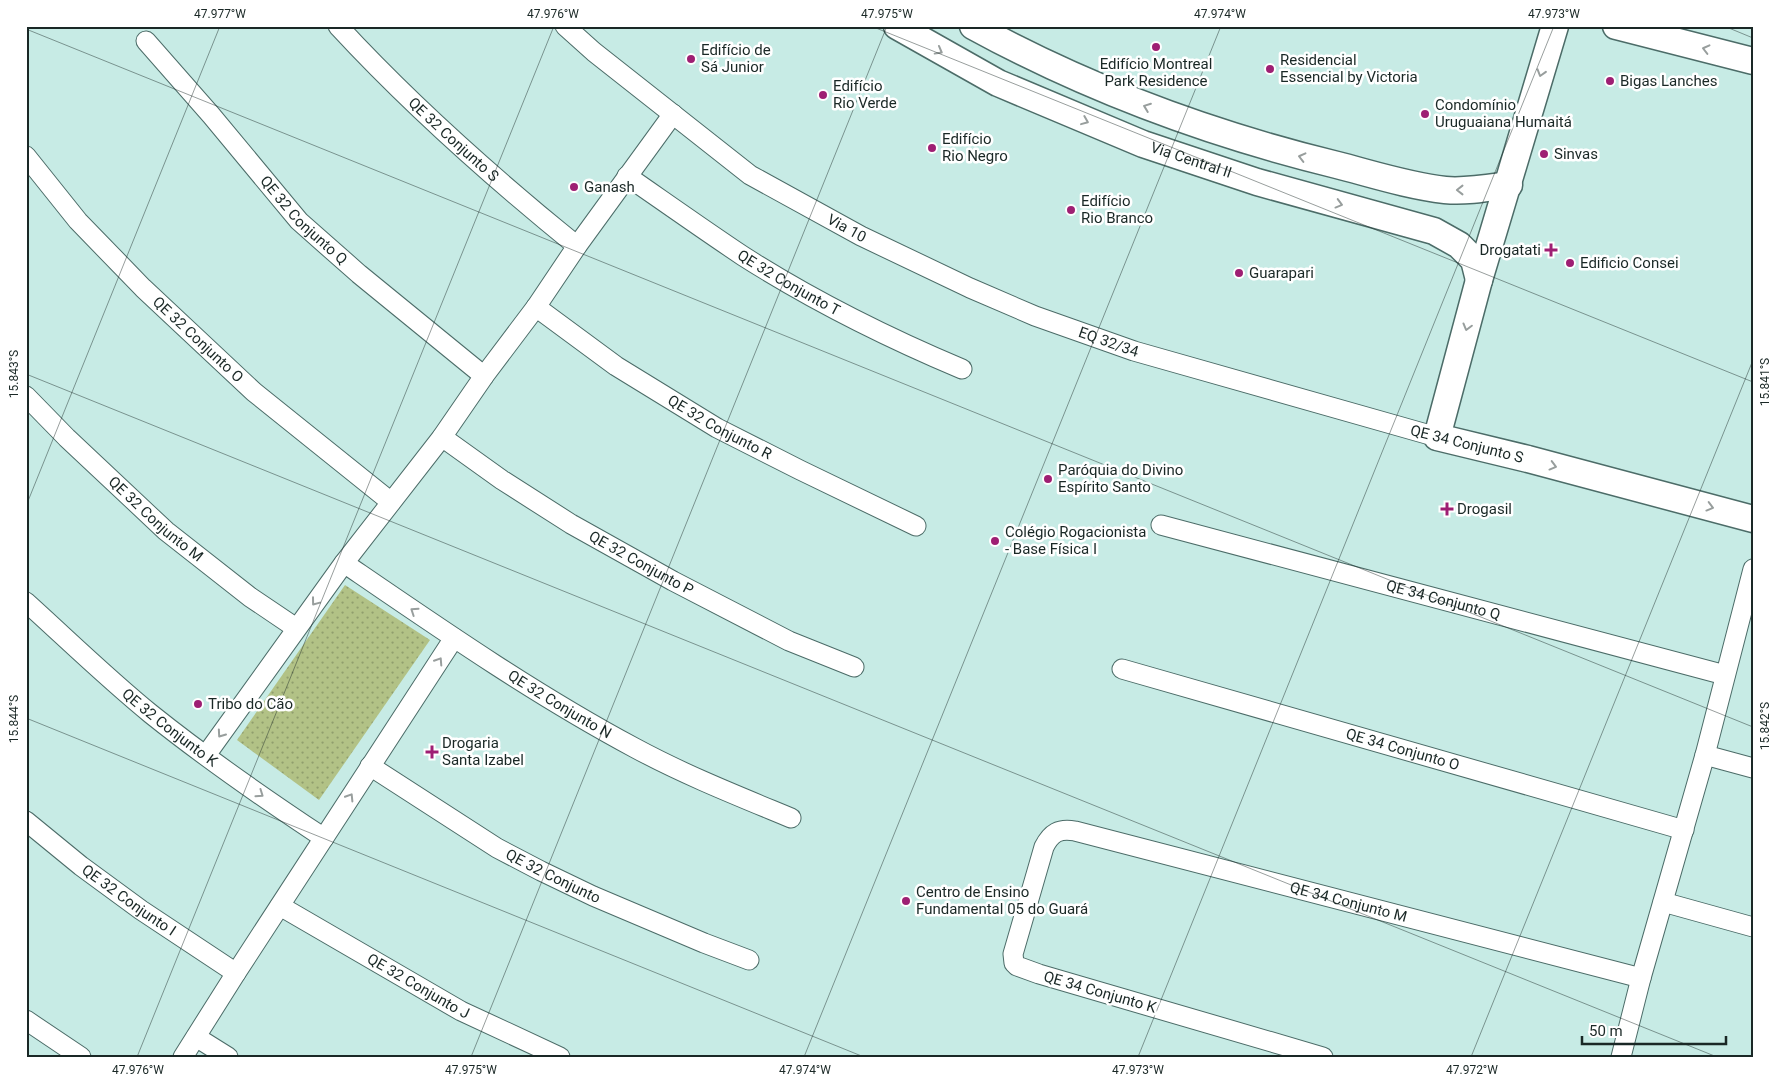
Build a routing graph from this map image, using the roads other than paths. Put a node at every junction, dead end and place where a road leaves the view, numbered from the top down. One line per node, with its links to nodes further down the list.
1 (338, 26): 15 (street, QE 32 Conjunto S)
2 (565, 26): 11 (street, Via 10)
3 (897, 26): 10 (street, Via Central II, one-way to 10)
4 (973, 26): 8 (street)
5 (1555, 26): 14 (street, one-way to 14)
6 (1616, 26): 9 (street, one-way to 6)
7 (146, 41): 21 (street, QE 32 Conjunto Q)
8 (1014, 49): 10 (street); 14 (street, one-way to 8)
9 (1753, 61)
10 (998, 83): 16 (street, Via Central II, one-way to 16)
11 (673, 114): 13 (street); 18 (street, Via 10)
12 (26, 156): 25 (street, QE 32 Conjunto O)
13 (627, 176): 15 (street); 20 (street, QE 32 Conjunto T)
14 (1509, 185): 16 (street)
15 (577, 246): 17 (street)
16 (1480, 280): 24 (street, one-way to 24)
17 (536, 307): 21 (street); 27 (street, QE 32 Conjunto R)
18 (1035, 316): 19 (street, EQ 32/34)
19 (1182, 366): 24 (street, QE 34 Conjunto S)
20 (962, 369)
21 (484, 376): 23 (street)
22 (26, 396): 33 (street, QE 32 Conjunto M)
23 (442, 437): 25 (street); 35 (street, QE 32 Conjunto P)
24 (1437, 437): 26 (street, QE 34 Conjunto S, one-way to 26)
25 (392, 502): 29 (street)
26 (1753, 519)
27 (916, 526)
28 (1161, 526): 37 (street, QE 34 Conjunto Q)
29 (344, 563): 33 (street, one-way to 33); 34 (street, QE 32 Conjunto N, one-way to 29)
30 (1753, 569): 32 (street)
31 (26, 602): 38 (street, QE 32 Conjunto K)
32 (1748, 603): 37 (street)
33 (296, 628): 38 (street, one-way to 38)
34 (454, 638): 40 (street, one-way to 34); 42 (street, QE 32 Conjunto N)
35 (854, 667)
36 (1122, 669): 44 (street, QE 34 Conjunto O)
37 (1725, 675): 39 (street)
38 (206, 755): 46 (street, QE 32 Conjunto K, one-way to 46)
39 (1705, 755): 41 (street); 44 (street)
40 (370, 766): 46 (street, one-way to 40); 50 (street, QE 32 Conjunto)
41 (1753, 768)
42 (790, 818)
43 (26, 821): 51 (street, QE 32 Conjunto I)
44 (1684, 830): 47 (street)
45 (1056, 831): 52 (street, QE 34 Conjunto M); 59 (street, QE 34 Conjunto K)
46 (324, 838): 48 (street)
47 (1663, 902): 49 (street); 52 (street)
48 (280, 906): 51 (street); 58 (street, QE 32 Conjunto J)
49 (1753, 927)
50 (749, 960)
51 (236, 973): 54 (street)
52 (1641, 978): 60 (street)
53 (26, 1020): 55 (street)
54 (196, 1036): 56 (street); 57 (street)
55 (81, 1057)
56 (183, 1057)
57 (228, 1057)
58 (560, 1057)
59 (1323, 1057)
60 (1621, 1057)

